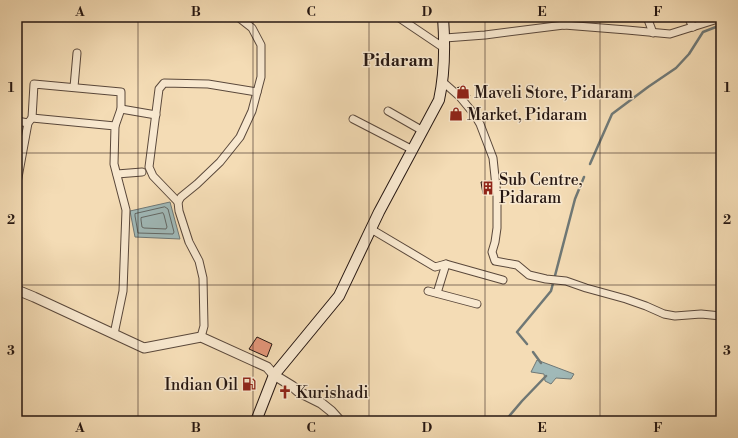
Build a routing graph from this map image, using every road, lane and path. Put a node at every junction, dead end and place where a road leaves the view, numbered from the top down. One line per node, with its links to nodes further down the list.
1 (238, 17): 15 (street)
2 (398, 17): 11 (street)
3 (443, 17): 11 (main road)
4 (562, 17): 8 (street)
5 (647, 17): 10 (street)
6 (688, 17): 9 (street)
7 (721, 18): 9 (street)
8 (564, 25): 10 (street); 11 (street)
9 (693, 27): 10 (street)
10 (653, 32)
11 (444, 43): 13 (main road)
12 (77, 54): 14 (street)
13 (443, 82): 23 (main road); 36 (street)
14 (74, 88): 16 (street); 21 (street)
15 (257, 92): 18 (street); 28 (street)
16 (121, 109): 18 (street); 22 (street)
17 (388, 112): 23 (street)
18 (156, 115): 28 (street)
19 (353, 119): 24 (street)
20 (17, 121): 21 (street)
21 (30, 121): 22 (street); 27 (street)
22 (115, 126): 26 (street)
23 (423, 131): 24 (main road)
24 (413, 150): 29 (main road)
25 (142, 172): 26 (street)
26 (117, 174): 37 (street)
27 (17, 183)
28 (178, 202): 38 (street)
29 (371, 230): 30 (street); 39 (main road)
30 (446, 264): 31 (street); 34 (street)
31 (503, 280)
32 (17, 290): 37 (street)
33 (428, 291): 34 (street)
34 (437, 293): 35 (street)
35 (477, 304)
36 (721, 316)
37 (114, 334): 38 (street)
38 (201, 337): 39 (street)
39 (274, 375): 40 (main road); 41 (street)
40 (256, 421)
41 (340, 421)

